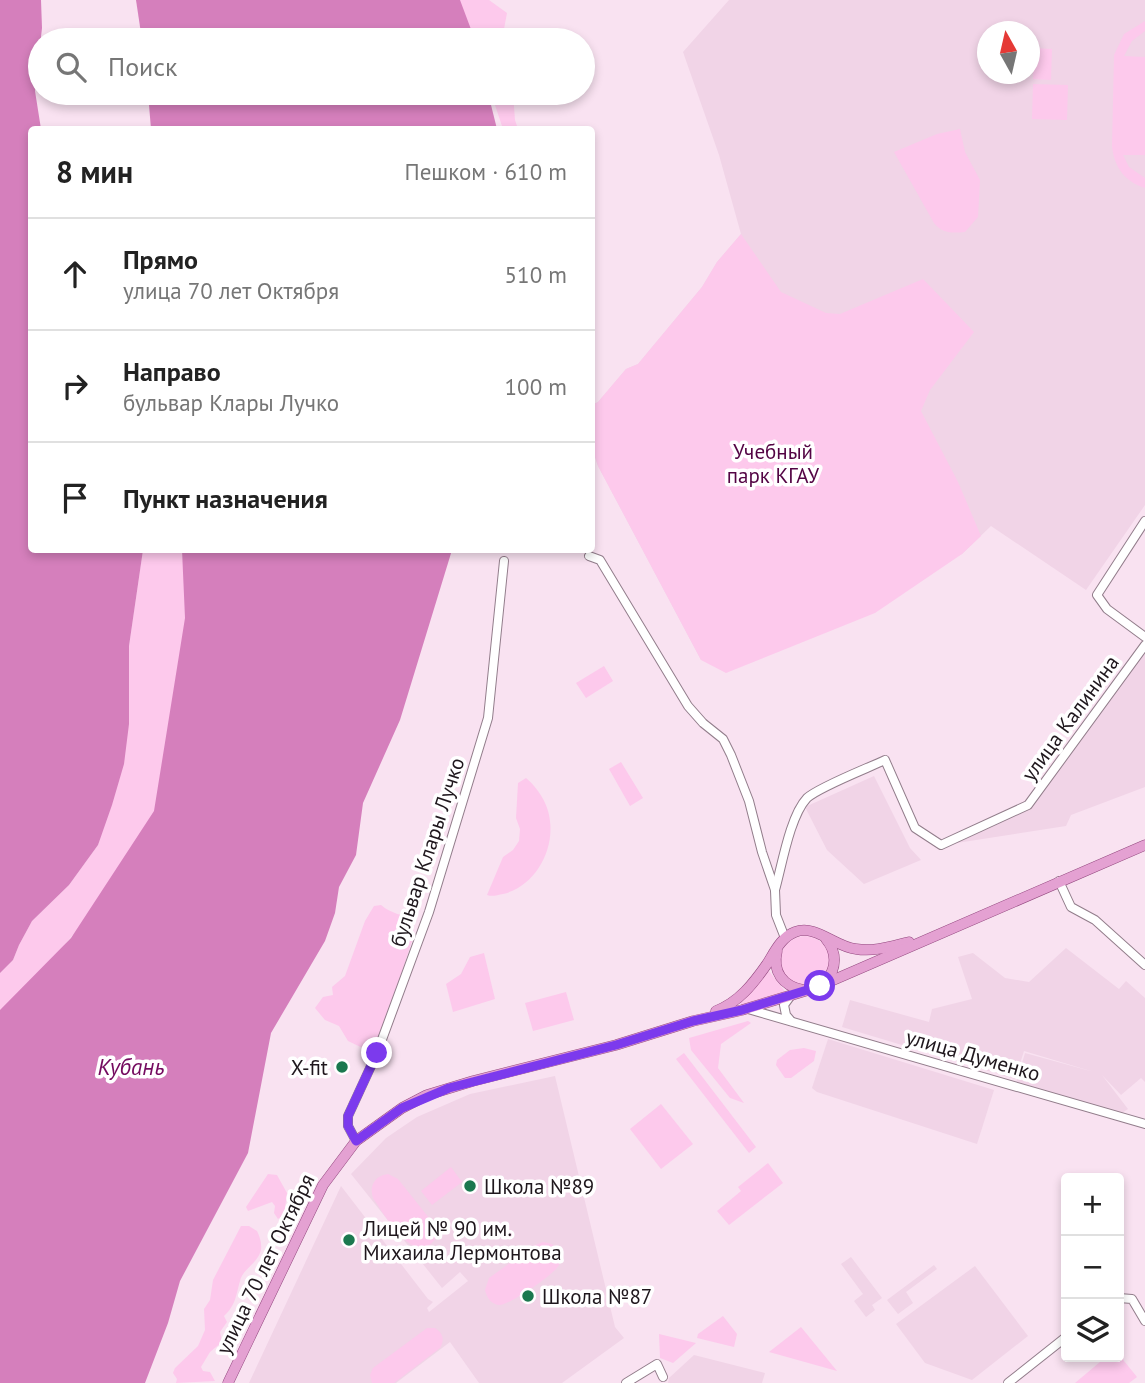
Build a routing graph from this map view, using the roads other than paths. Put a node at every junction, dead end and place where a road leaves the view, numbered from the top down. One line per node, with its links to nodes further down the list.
1 (1145, 521): 4 (street)
2 (589, 556): 8 (street)
3 (504, 561): 22 (street, бульвар Клары Лучко)
4 (1145, 637)
5 (1145, 645): 8 (street, улица Калинина)
6 (1145, 845): 7 (main road)
7 (1059, 881): 10 (main road); 13 (street)
8 (775, 890): 11 (street)
9 (820, 934): 10 (main road); 11 (main road); 14 (main road)
10 (932, 937): 14 (main road)
11 (785, 938): 12 (main road)
12 (778, 947): 15 (main road); 17 (main road)
13 (1145, 965)
14 (822, 984): 15 (main road)
15 (804, 991): 16 (main road, улица 70 лет Октября)
16 (792, 995): 18 (main road, улица 70 лет Октября); 20 (street)
17 (735, 1001): 18 (main road); 19 (main road)
18 (745, 1010): 19 (main road, улица 70 лет Октября); 20 (street, улица Думенко)
19 (693, 1021): 22 (main road, улица 70 лет Октября)
20 (791, 1021): 21 (street, улица Думенко)
21 (1145, 1124)
22 (356, 1141): 27 (main road, улица 70 лет Октября)
23 (1124, 1298): 24 (street)
24 (1145, 1321)
25 (1061, 1341): 29 (street)
26 (663, 1377): 28 (street)
27 (228, 1383)
28 (626, 1383)
29 (1008, 1383)

